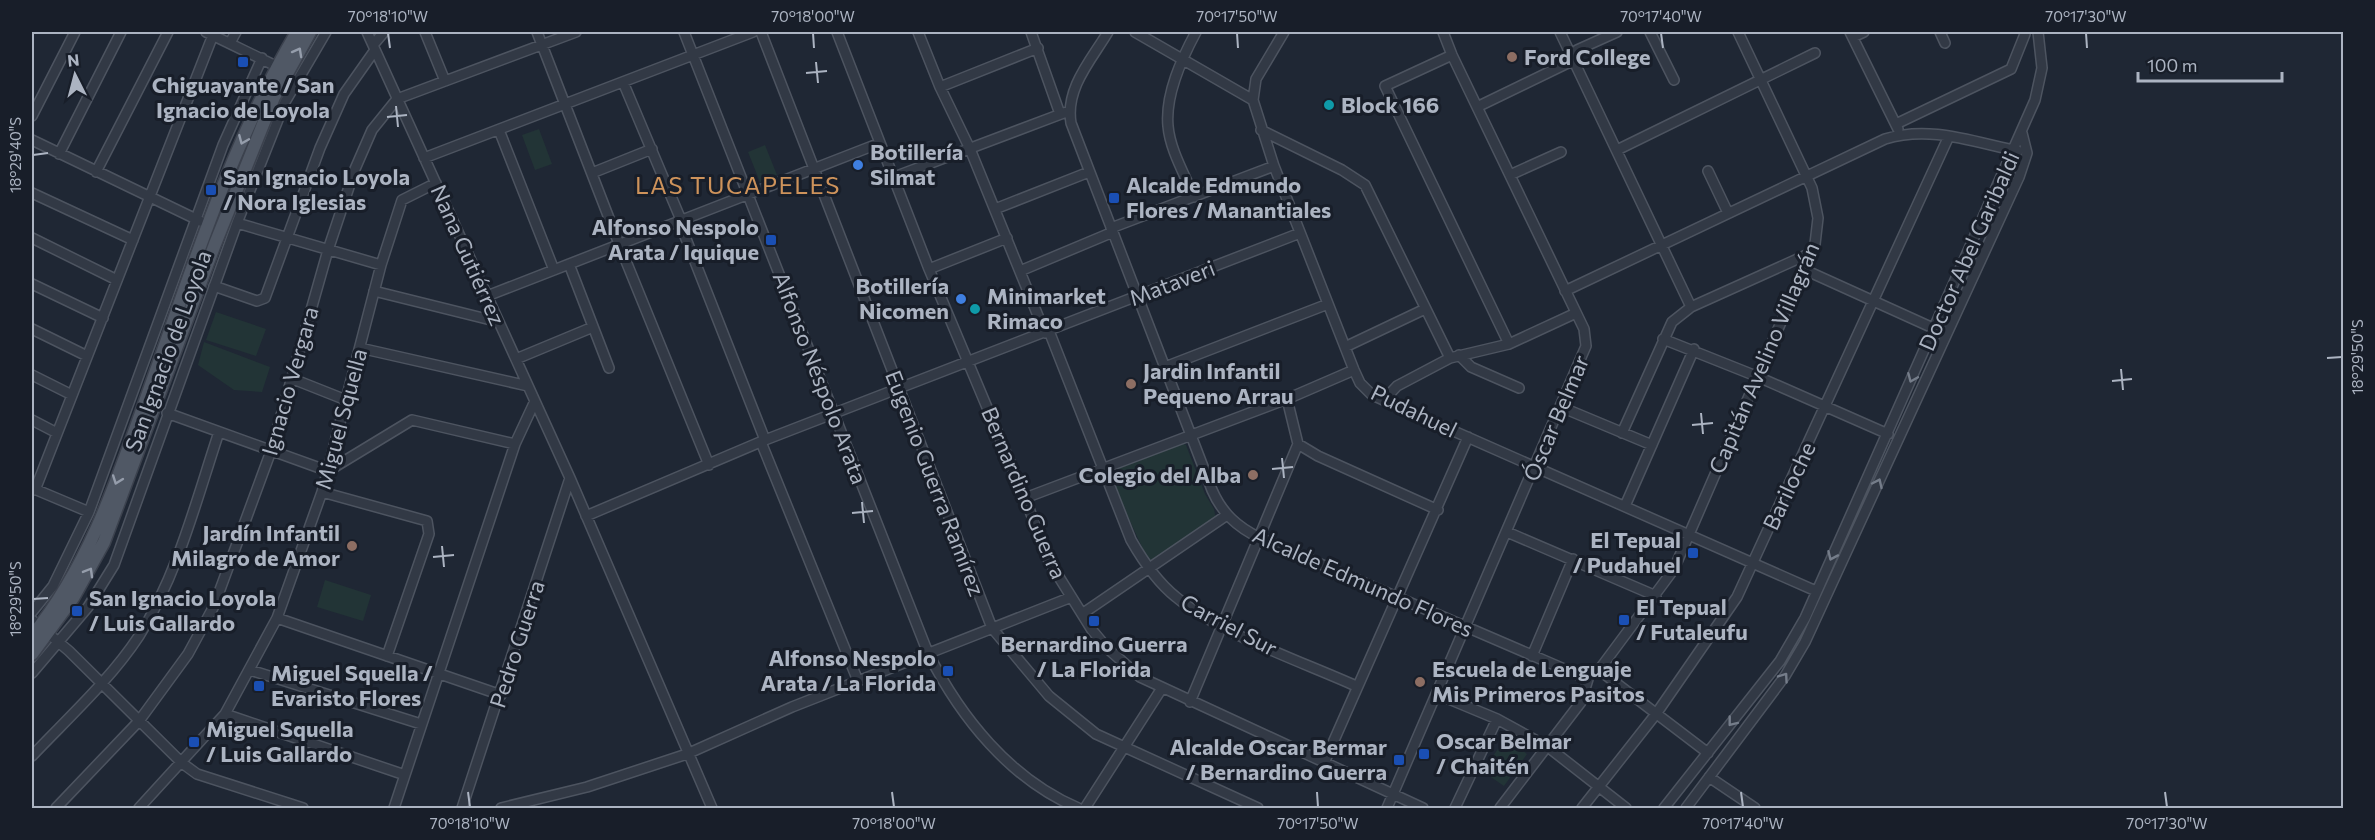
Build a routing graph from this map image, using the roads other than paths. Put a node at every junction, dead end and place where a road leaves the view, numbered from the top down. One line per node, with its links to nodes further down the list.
1 (75, 32): 58 (street)
2 (121, 32): 73 (street)
3 (168, 32): 78 (street)
4 (236, 32): 35 (street)
5 (297, 32): 46 (main road, San Ignacio de Loyola)
6 (310, 32): 46 (main road, San Ignacio de Loyola, one-way to 6)
7 (326, 32): 93 (street, San Ignacio de Loyola)
8 (367, 32): 38 (street, Nana Gutiérrez)
9 (384, 32): 38 (street)
10 (435, 32): 34 (street)
11 (537, 32): 37 (street)
12 (576, 32): 37 (street, Ignacio Vergara)
13 (684, 32): 42 (street, Alfonso Néspolo Arata)
14 (753, 32): 42 (street)
15 (760, 32): 76 (street, Eugenio Guerra Ramírez)
16 (837, 32): 66 (street, Bernardino Guerra)
17 (918, 32): 51 (street, Carriel Sur)
18 (1031, 32): 39 (street)
19 (1108, 32): 56 (street)
20 (1135, 32): 43 (street)
21 (1196, 32): 43 (street)
22 (1284, 32): 53 (street)
23 (1443, 32): 41 (street, Óscar Belmar)
24 (1560, 32): 45 (street)
25 (1617, 32): 45 (street)
26 (1650, 32): 47 (street)
27 (1738, 32): 48 (street, Capitán Avelino Villagrán)
28 (1864, 32): 32 (street)
29 (1940, 32): 36 (street)
30 (2038, 32): 62 (street)
31 (209, 33): 35 (street); 87 (street)
32 (1852, 34): 59 (street)
33 (2025, 34): 59 (street)
34 (427, 36): 49 (street)
35 (230, 43): 44 (street)
36 (1945, 43)
37 (543, 45): 49 (street, Ignacio Vergara); 54 (street)
38 (374, 47): 52 (street, Nana Gutiérrez); 98 (street)
39 (1038, 48): 51 (street); 57 (street)
40 (1815, 53): 48 (street)
41 (1452, 54): 55 (street, Óscar Belmar); 130 (street)
42 (692, 55): 50 (street); 86 (street, Alfonso Néspolo Arata)
43 (1182, 57): 53 (street); 88 (street)
44 (262, 58): 46 (street); 91 (street, San Ignacio de Loyola)
45 (1574, 60): 55 (street); 69 (street)
46 (282, 69): 94 (main road, San Ignacio de Loyola)
47 (1674, 80)
48 (1761, 80): 69 (street); 82 (street, Capitán Avelino Villagrán)
49 (445, 81): 52 (street, Ignacio Vergara)
50 (623, 82): 54 (street); 68 (street)
51 (940, 87): 67 (street, Carriel Sur)
52 (398, 99): 74 (street, Nana Gutiérrez); 103 (street, Ignacio Vergara)
53 (1252, 100): 61 (street, Pudahuel)
54 (565, 104): 60 (street); 80 (street)
55 (1477, 107): 81 (street, Óscar Belmar)
56 (1069, 111): 57 (street); 79 (street, Alcalde Edmundo Flores)
57 (1060, 114): 67 (street)
58 (32, 116)
59 (1896, 124): 63 (street)
60 (499, 130): 74 (street); 108 (street)
61 (1261, 130): 75 (street, Pudahuel); 121 (street)
62 (2022, 133): 70 (street, Doctor Abel Garibaldi); 72 (street, Doctor Abel Garibaldi)
63 (1900, 134): 64 (street); 82 (street)
64 (1949, 136): 70 (street); 118 (street, Bariloche)
65 (32, 140): 73 (street)
66 (880, 143): 76 (street); 83 (street, Bernardino Guerra)
67 (970, 148): 83 (street); 89 (street, Carriel Sur)
68 (652, 149): 80 (street); 92 (street)
69 (1617, 150): 102 (street)
70 (2014, 151): 72 (street); 126 (street, Doctor Abel Garibaldi)
71 (1561, 152): 81 (street)
72 (2027, 153): 228 (street, Doctor Abel Garibaldi, one-way to 72)
73 (59, 154): 78 (street)
74 (424, 158): 84 (street, Nana Gutiérrez)
75 (1274, 166): 88 (street); 96 (street, Pudahuel)
76 (814, 169): 86 (street); 145 (street, Eugenio Guerra Ramírez)
77 (1708, 171): 90 (street)
78 (96, 172): 87 (street)
79 (1089, 172): 89 (street); 95 (street, Alcalde Edmundo Flores)
80 (592, 173): 101 (street)
81 (1510, 175): 115 (street, Óscar Belmar)
82 (1806, 176): 90 (street); 104 (street, Capitán Avelino Villagrán)
83 (894, 177): 107 (street, Bernardino Guerra)
84 (436, 183): 106 (street, Miguel Squella); 116 (street, Nana Gutiérrez)
85 (32, 193): 100 (street)
86 (747, 195): 92 (street); 155 (street, Alfonso Néspolo Arata)
87 (149, 197): 91 (street); 100 (street)
88 (1194, 197): 95 (street)
89 (995, 209): 99 (street, Carriel Sur)
90 (1728, 213): 102 (street)
91 (196, 219): 94 (street); 178 (street, San Ignacio de Loyola)
92 (680, 221): 101 (street); 163 (street)
93 (237, 223): 98 (street); 113 (street, San Ignacio de Loyola)
94 (215, 228): 197 (main road, San Ignacio de Loyola)
95 (1112, 230): 110 (street); 117 (street, Alcalde Edmundo Flores)
96 (1300, 233): 117 (street, Mataveri); 119 (street, Pudahuel)
97 (32, 238): 111 (street)
98 (288, 238): 103 (street); 113 (street)
99 (1007, 238): 107 (street); 110 (street, Carriel Sur)
100 (133, 240): 111 (street)
101 (619, 244): 105 (street); 168 (street)
102 (1662, 246): 115 (street); 120 (street)
103 (328, 250): 106 (street); 143 (street, Ignacio Vergara)
104 (1813, 252): 109 (street, Capitán Avelino Villagrán); 120 (street)
105 (569, 264): 108 (street); 125 (street)
106 (381, 265): 114 (street, Miguel Squella)
107 (929, 269): 137 (street, Bernardino Guerra)
108 (554, 270): 116 (street)
109 (1806, 270): 118 (street); 142 (street, Capitán Avelino Villagrán)
110 (1020, 271): 128 (street, Carriel Sur)
111 (117, 280): 123 (street)
112 (32, 284): 123 (street)
113 (214, 286): 154 (street, San Ignacio de Loyola)
114 (375, 291): 124 (street); 132 (street, Miguel Squella)
115 (1565, 291): 122 (street, Óscar Belmar)
116 (487, 296): 124 (street, Nana Gutiérrez)
117 (1137, 296): 128 (street, Mataveri); 138 (street, Alcalde Edmundo Flores)
118 (1874, 302): 126 (street); 153 (street, Bariloche)
119 (1328, 304): 131 (street, Pudahuel); 138 (street)
120 (1691, 307): 129 (street)
121 (1425, 309): 131 (street); 135 (street)
122 (1576, 313): 130 (street); 152 (street, Óscar Belmar)
123 (102, 318): 134 (street)
124 (499, 321): 136 (street, Nana Gutiérrez)
125 (593, 327): 136 (street); 139 (street)
126 (1933, 328): 161 (street, Doctor Abel Garibaldi, one-way to 161)
127 (32, 329): 134 (street)
128 (1047, 332): 137 (street, Mataveri); 170 (street, Carriel Sur)
129 (1664, 339): 133 (street); 159 (street)
130 (1509, 344): 135 (street)
131 (1345, 347): 140 (street, Pudahuel)
132 (360, 348): 144 (street); 149 (street, Miguel Squella)
133 (1694, 350): 142 (street); 166 (street)
134 (87, 356): 147 (street)
135 (1454, 357): 146 (street); 150 (street)
136 (516, 359): 144 (street, Nana Gutiérrez)
137 (968, 362): 145 (street, Mataveri); 175 (street, Bernardino Guerra)
138 (1165, 367): 160 (street, Alcalde Edmundo Flores)
139 (609, 368)
140 (1354, 370): 148 (street); 150 (street, Pudahuel)
141 (32, 375): 147 (street)
142 (1756, 376): 153 (street); 182 (street, Capitán Avelino Villagrán)
143 (293, 379): 149 (street); 167 (street, Ignacio Vergara)
144 (528, 386): 151 (street, Nana Gutiérrez)
145 (899, 388): 155 (street, Mataveri); 196 (street, Eugenio Guerra Ramírez)
146 (1519, 388)
147 (72, 395): 158 (street)
148 (1287, 399): 160 (street); 165 (street)
149 (346, 400): 171 (street, Miguel Squella)
150 (1384, 400): 162 (street, Pudahuel)
151 (535, 401): 164 (street); 172 (street, Nana Gutiérrez)
152 (1561, 407): 159 (street); 169 (street, Óscar Belmar)
153 (1826, 407): 161 (street); 185 (street, Bariloche)
154 (167, 413): 157 (street); 198 (street, San Ignacio de Loyola)
155 (833, 414): 163 (street, Mataveri); 199 (street, Alfonso Néspolo Arata)
156 (32, 420): 158 (street)
157 (219, 432): 167 (street); 209 (street)
158 (57, 433): 173 (street)
159 (1622, 433): 166 (street)
160 (1190, 434): 170 (street); 179 (street, Alcalde Edmundo Flores)
161 (1888, 434): 187 (street, Doctor Abel Garibaldi, one-way to 187)
162 (1468, 437): 169 (street, Pudahuel); 177 (street)
163 (763, 441): 168 (street, Mataveri); 208 (street)
164 (515, 444): 171 (street); 206 (street)
165 (1298, 444): 177 (street); 183 (street)
166 (1652, 445): 176 (street)
167 (271, 450): 171 (street); 218 (street, Ignacio Vergara)
168 (709, 465): 180 (street, Mataveri)
169 (1535, 467): 176 (street, Pudahuel); 181 (street, Óscar Belmar)
170 (1102, 470): 175 (street); 186 (street, Carriel Sur)
171 (328, 471): 174 (street, Miguel Squella)
172 (570, 478): 180 (street, Nana Gutiérrez); 213 (street, Pedro Guerra)
173 (33, 489): 178 (street)
174 (322, 492): 193 (street, Miguel Squella); 201 (street)
175 (1026, 498): 190 (street, Bernardino Guerra)
176 (1625, 506): 182 (street, Pudahuel)
177 (1438, 510): 189 (street)
178 (89, 512): 191 (street, San Ignacio de Loyola)
179 (1227, 515): 183 (street, Alcalde Edmundo Flores); 186 (street)
180 (586, 516): 223 (street, Nana Gutiérrez)
181 (1507, 532): 184 (street); 195 (street, Óscar Belmar)
182 (1690, 535): 185 (street, Pudahuel); 188 (street, Capitán Avelino Villagrán)
183 (1260, 538): 189 (street, Alcalde Edmundo Flores); 194 (street)
184 (1573, 559): 188 (street); 202 (street)
185 (1754, 563): 187 (street, Pudahuel); 216 (street, Bariloche)
186 (1148, 568): 192 (street); 194 (street, Carriel Sur)
187 (1816, 591): 222 (street, Doctor Abel Garibaldi, one-way to 222)
188 (1656, 596): 204 (street, Capitán Avelino Villagrán)
189 (1398, 597): 195 (street, Alcalde Edmundo Flores); 210 (street)
190 (1069, 598): 192 (street, Bernardino Guerra); 196 (street)
191 (32, 612)
192 (1082, 614): 211 (street, Bernardino Guerra)
193 (277, 618): 201 (street); 203 (street, Miguel Squella)
194 (1222, 626): 210 (street, Carriel Sur); 214 (street)
195 (1466, 627): 202 (street, Alcalde Edmundo Flores); 212 (street, Óscar Belmar)
196 (992, 628): 199 (street); 220 (street, Eugenio Guerra Ramírez)
197 (38, 629): 198 (street); 200 (main road, San Ignacio de Loyola)
198 (60, 643): 205 (street, San Ignacio de Loyola); 209 (street)
199 (928, 653): 208 (street); 238 (street, Alfonso Néspolo Arata)
200 (32, 654)
201 (387, 656): 206 (street)
202 (1532, 656): 207 (street, Alcalde Edmundo Flores)
203 (250, 670): 215 (street, Miguel Squella); 219 (street)
204 (1599, 670): 207 (street); 216 (street)
205 (32, 673)
206 (437, 673): 213 (street); 219 (street)
207 (1589, 676): 221 (street)
208 (858, 681): 223 (street)
209 (101, 683): 218 (street); 224 (street)
210 (1356, 686): 226 (street)
211 (1162, 688): 214 (street, Bernardino Guerra); 220 (street)
212 (1437, 694): 217 (street); 230 (street, Óscar Belmar)
213 (501, 695): 235 (street, Pedro Guerra)
214 (1190, 702): 226 (street, Bernardino Guerra)
215 (225, 714): 225 (street, Miguel Squella); 227 (street)
216 (1656, 714): 222 (street); 229 (street, Bariloche)
217 (1497, 719): 221 (street); 243 (street)
218 (139, 721): 225 (street); 231 (street, Ignacio Vergara)
219 (421, 724): 227 (street)
220 (1122, 747): 239 (street); 240 (street, Eugenio Guerra Ramírez)
221 (1548, 747): 229 (street); 244 (street)
222 (1708, 753): 247 (street, Doctor Abel Garibaldi)
223 (687, 754): 236 (street); 237 (street, Nana Gutiérrez)
224 (32, 756)
225 (182, 763): 232 (street, Miguel Squella); 233 (street)
226 (1324, 763): 230 (street, Bernardino Guerra)
227 (405, 775): 234 (street)
228 (1709, 777): 248 (street, Doctor Abel Garibaldi); 249 (street)
229 (1598, 788): 245 (street, Bariloche); 246 (street)
230 (1394, 793): 241 (street, Óscar Belmar); 242 (street, Bernardino Guerra)
231 (56, 808)
232 (139, 808)
233 (303, 808)
234 (394, 808)
235 (462, 808)
236 (501, 808)
237 (712, 808)
238 (1078, 808)
239 (1085, 808)
240 (1258, 808)
241 (1387, 808)
242 (1423, 808)
243 (1455, 808)
244 (1500, 808)
245 (1582, 808)
246 (1626, 808)
247 (1664, 808)
248 (1686, 808)
249 (1755, 808)

